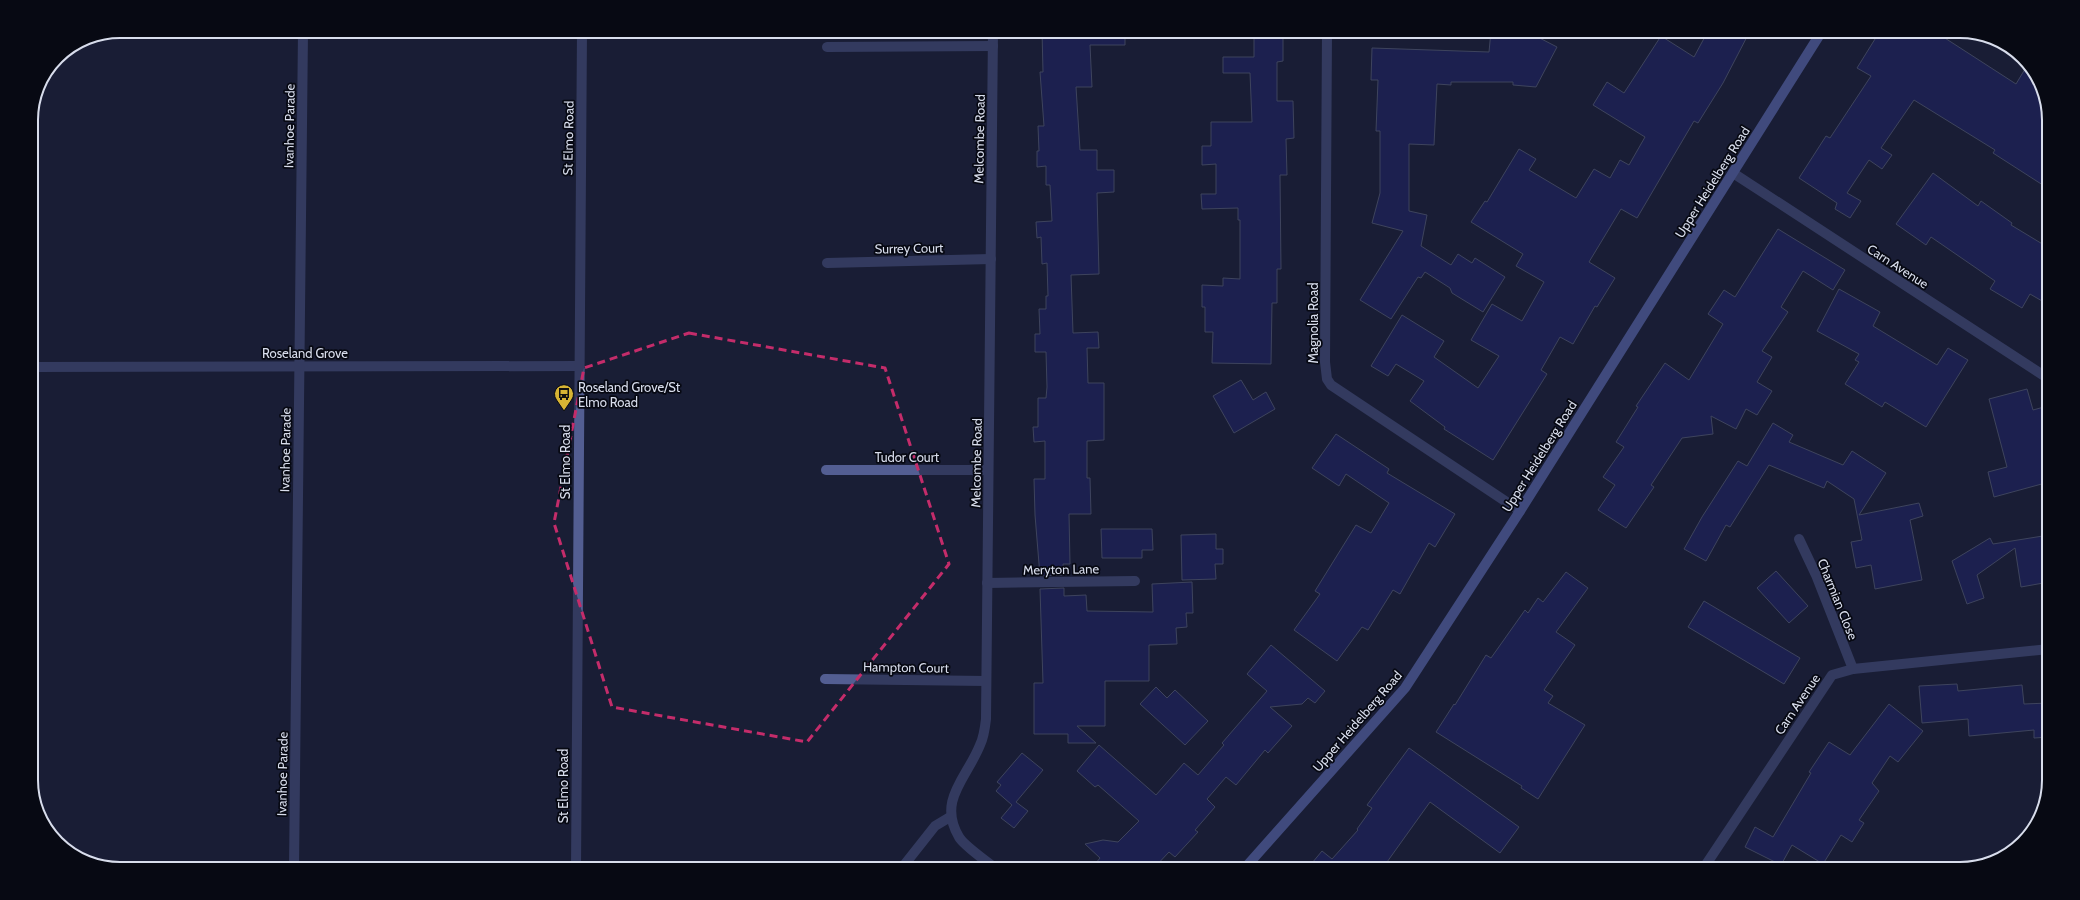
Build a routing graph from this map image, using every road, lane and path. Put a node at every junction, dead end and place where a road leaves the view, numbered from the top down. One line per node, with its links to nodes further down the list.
1 (303, 38): 11 (street, Ivanhoe Parade)
2 (582, 38): 12 (street, St Elmo Road)
3 (993, 38): 6 (street, Melcombe Road)
4 (1327, 38): 17 (street, Magnolia Road)
5 (1818, 38): 8 (main road, Upper Heidelberg Road)
6 (992, 46): 7 (street); 9 (street, Melcombe Road)
7 (827, 47)
8 (1733, 173): 14 (street, Carn Avenue); 17 (main road, Upper Heidelberg Road)
9 (991, 259): 10 (street, Surrey Court); 16 (street, Melcombe Road)
10 (827, 263)
11 (298, 366): 12 (street, Roseland Grove); 13 (street, Roseland Grove); 26 (street, Ivanhoe Parade)
12 (578, 366): 27 (street, St Elmo Road)
13 (38, 367)
14 (2042, 375)
15 (826, 470): 16 (street, Tudor Court)
16 (988, 470): 20 (street, Melcombe Road)
17 (1520, 511): 30 (main road, Upper Heidelberg Road)
18 (1799, 539): 22 (street, Charmian Close)
19 (1135, 581): 20 (street, Meryton Lane)
20 (987, 583): 24 (street, Melcombe Road)
21 (2042, 650): 22 (street, Carn Avenue)
22 (1852, 669): 31 (street, Carn Avenue)
23 (825, 679): 24 (street, Hampton Court)
24 (986, 681): 25 (street, Melcombe Road)
25 (950, 817): 28 (street); 29 (street)
26 (294, 862)
27 (576, 862)
28 (907, 862)
29 (988, 862)
30 (1250, 862)
31 (1708, 862)

